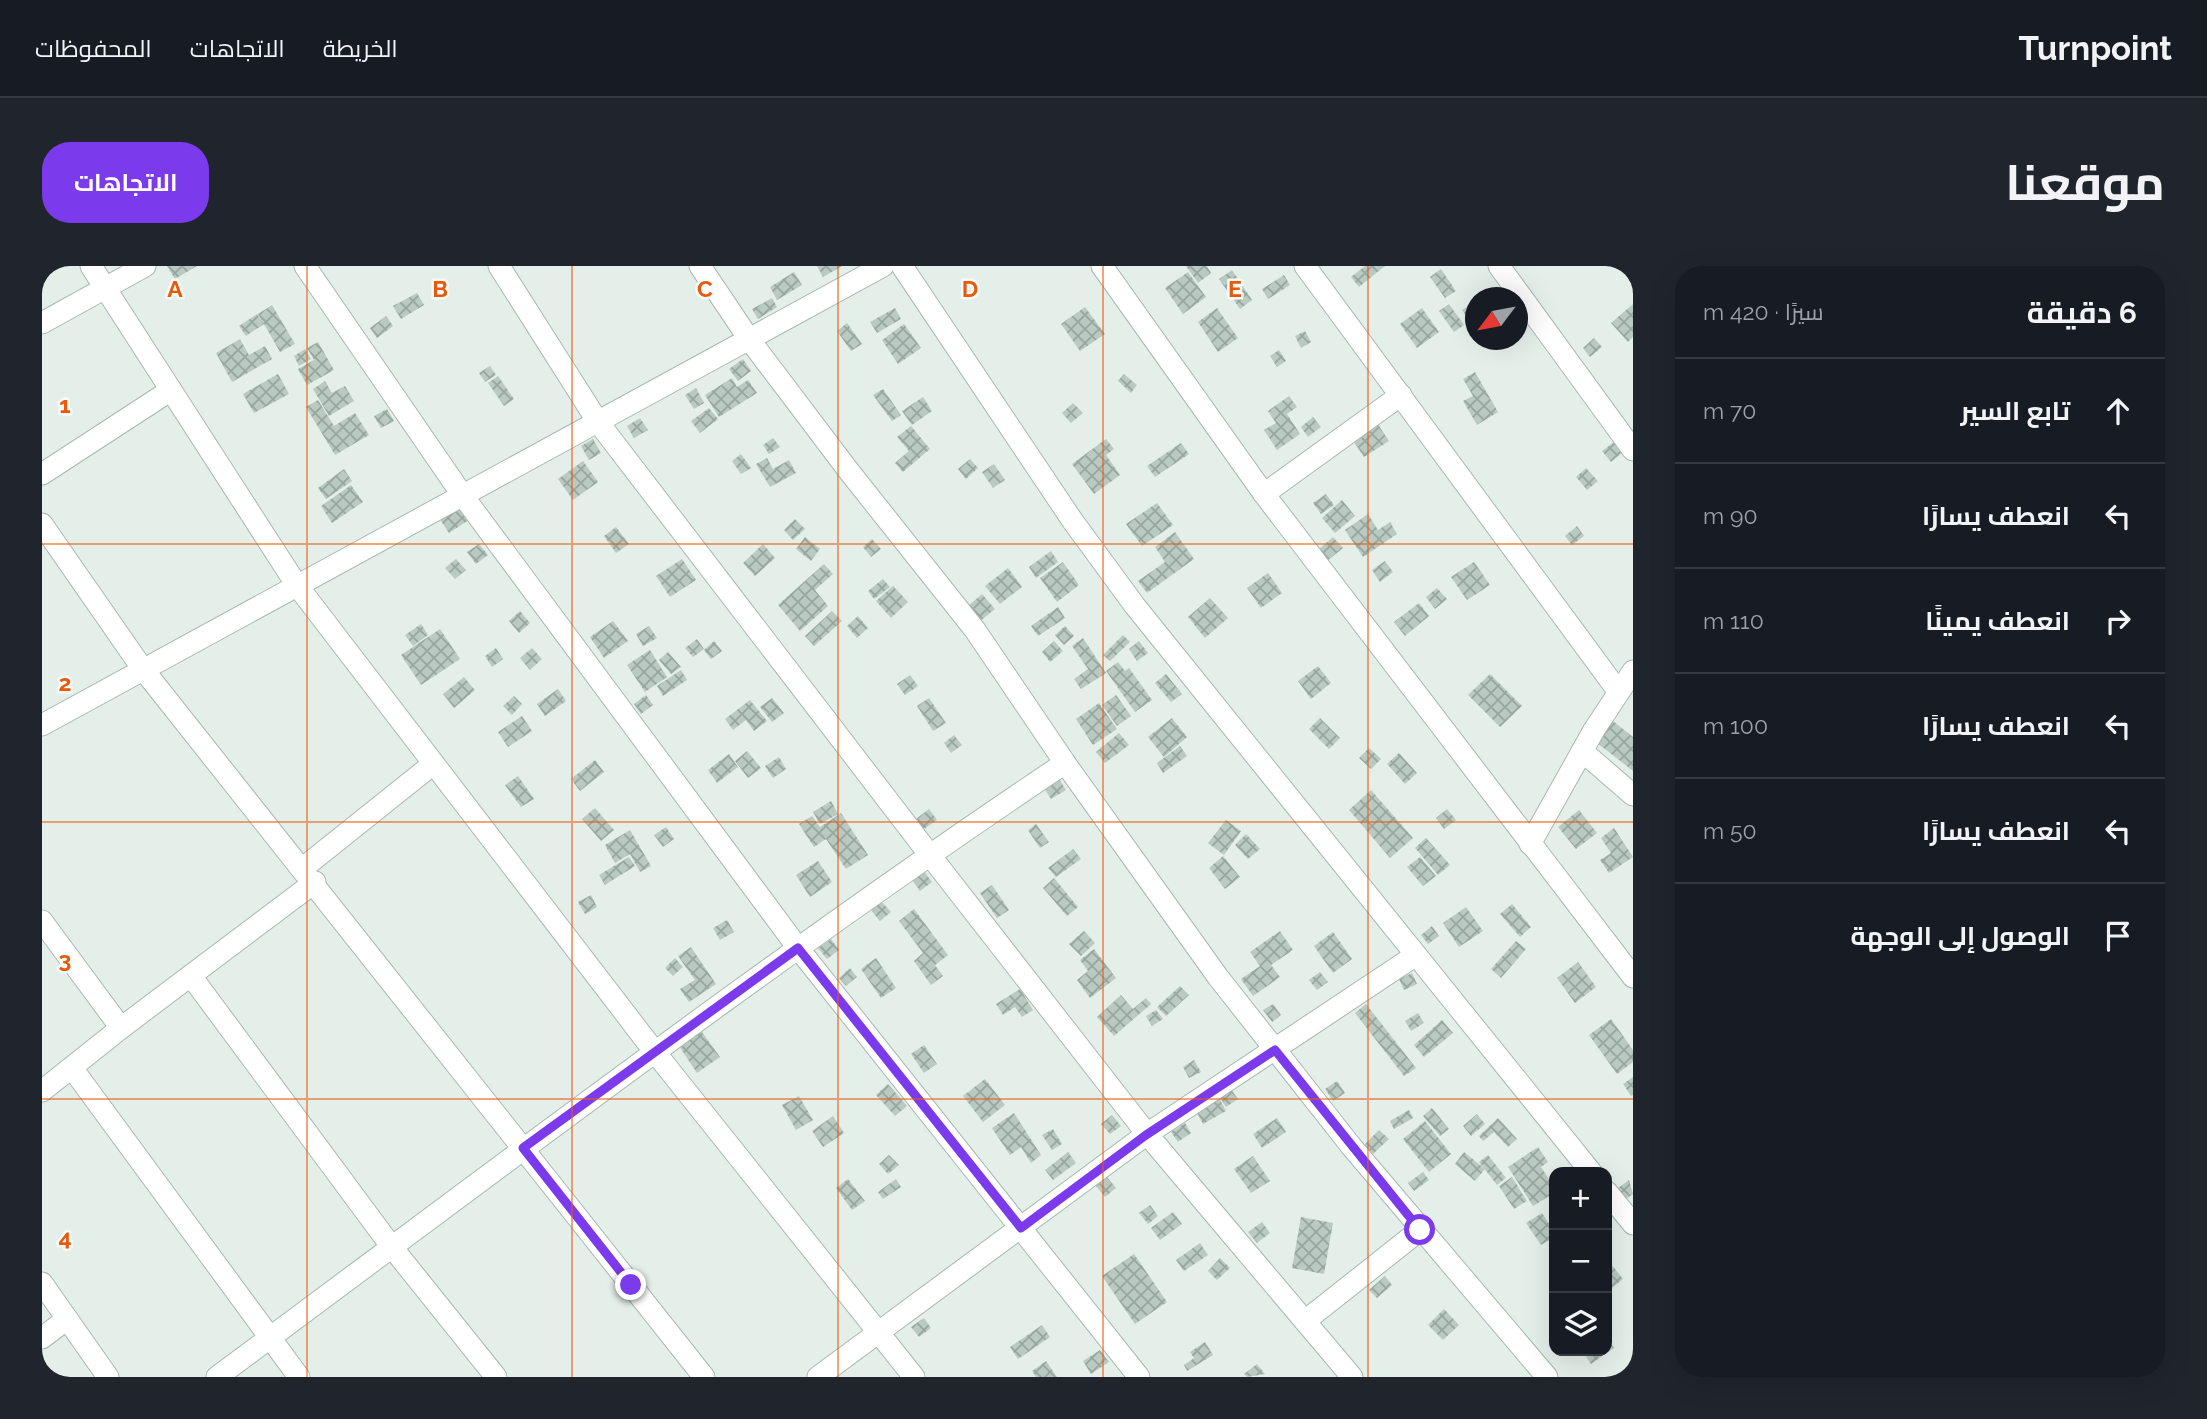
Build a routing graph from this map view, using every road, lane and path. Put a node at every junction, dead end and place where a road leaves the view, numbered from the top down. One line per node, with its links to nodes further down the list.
1 (91, 266): 11 (street)
2 (145, 266): 11 (street)
3 (305, 266): 20 (street)
4 (499, 266): 16 (street)
5 (700, 266): 13 (street)
6 (883, 266): 13 (street)
7 (902, 266): 36 (street)
8 (1102, 266): 19 (street)
9 (1305, 266): 15 (street)
10 (1499, 266): 17 (street)
11 (105, 287): 12 (street); 14 (street)
12 (42, 323)
13 (750, 339): 16 (street); 28 (street)
14 (170, 390): 18 (street); 22 (street)
15 (1401, 395): 19 (street); 25 (street)
16 (598, 422): 20 (street); 32 (street)
17 (1633, 450)
18 (42, 474)
19 (1264, 494): 31 (street)
20 (463, 496): 22 (street); 35 (street)
21 (42, 524): 23 (street)
22 (296, 584): 23 (street); 29 (street)
23 (142, 668): 26 (street); 33 (street)
24 (1633, 671): 25 (street)
25 (1618, 691): 27 (street)
26 (42, 725)
27 (1583, 751): 30 (street); 31 (street)
28 (1065, 763): 32 (street); 40 (street)
29 (433, 764): 33 (street); 41 (street)
30 (1633, 795)
31 (1530, 844): 38 (street)
32 (929, 854): 35 (street); 44 (street)
33 (309, 875): 37 (street); 45 (street)
34 (42, 921): 39 (street)
35 (798, 948): 41 (street); 49 (street)
36 (1416, 955): 40 (street); 46 (street)
37 (191, 976): 39 (street); 51 (street)
38 (1633, 976)
39 (121, 1028): 42 (street)
40 (1275, 1050): 44 (street); 50 (street)
41 (654, 1051): 45 (street); 55 (street)
42 (72, 1068): 43 (street); 56 (street)
43 (42, 1091)
44 (1146, 1135): 49 (street); 54 (street)
45 (523, 1148): 51 (street); 62 (street)
46 (1587, 1167)
47 (1612, 1198): 48 (street)
48 (1633, 1224)
49 (1021, 1228): 55 (street); 65 (street)
50 (1420, 1230): 54 (street); 67 (street)
51 (391, 1245): 56 (street); 61 (street)
52 (42, 1283): 53 (street)
53 (67, 1319): 57 (street); 58 (street)
54 (1305, 1321): 66 (street)
55 (881, 1333): 63 (street); 64 (street)
56 (271, 1337): 59 (street); 60 (street)
57 (42, 1338)
58 (108, 1377)
59 (217, 1377)
60 (299, 1377)
61 (496, 1377)
62 (704, 1377)
63 (818, 1377)
64 (914, 1377)
65 (1139, 1377)
66 (1352, 1377)
67 (1547, 1377)

